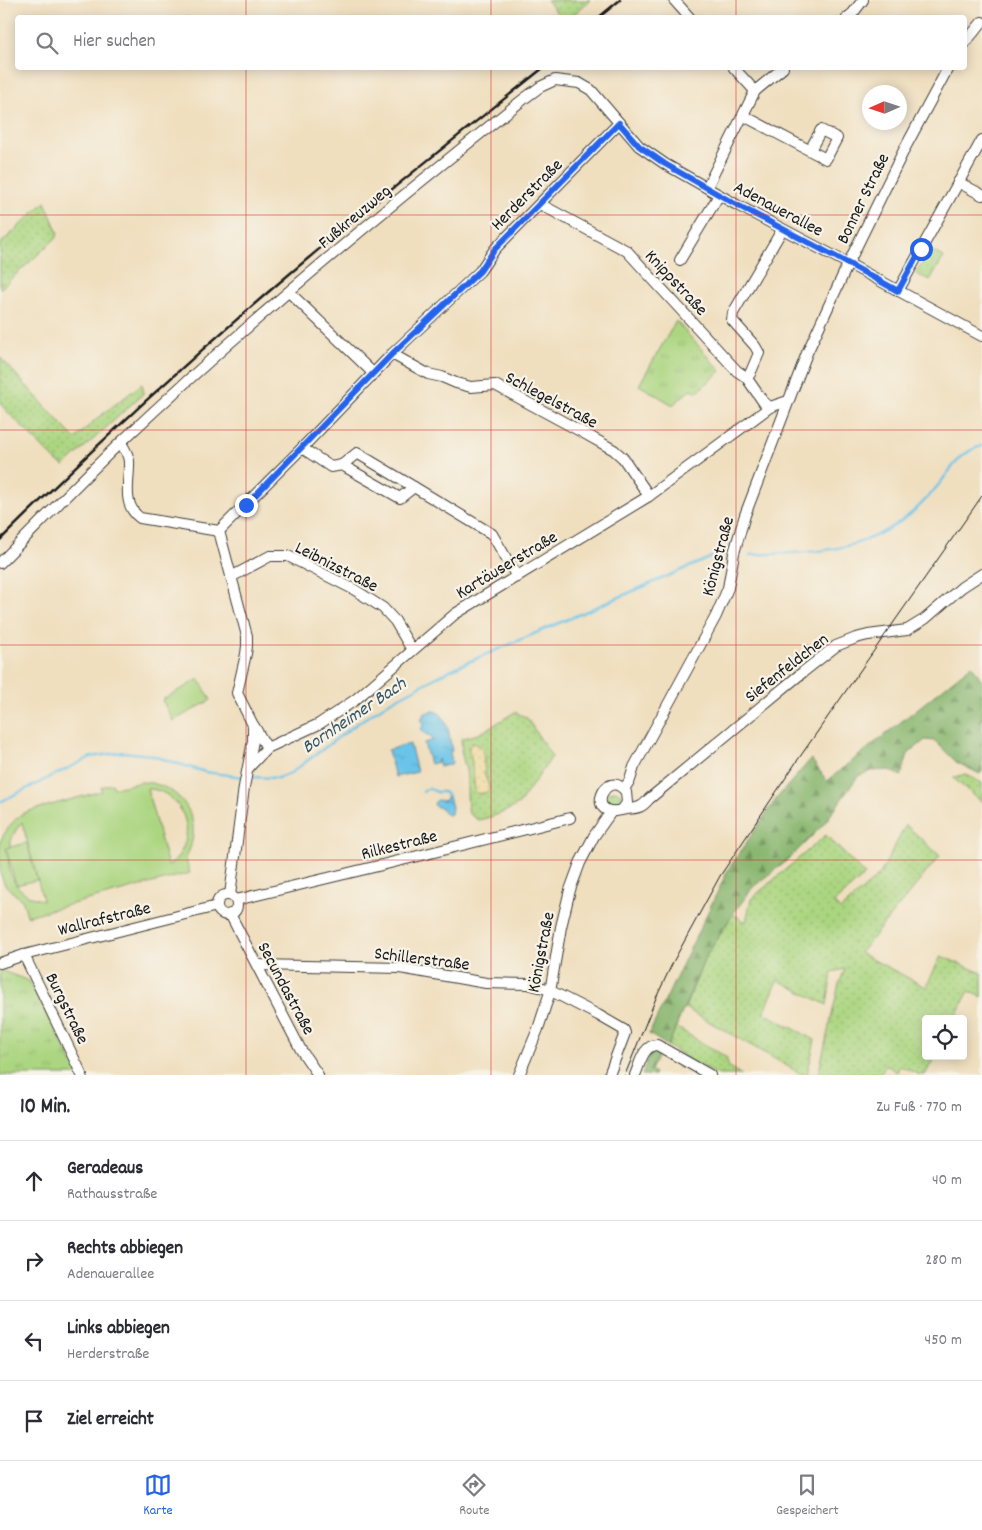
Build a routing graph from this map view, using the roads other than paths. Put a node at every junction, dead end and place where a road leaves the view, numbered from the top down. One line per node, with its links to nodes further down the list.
1 (674, 0): 3 (street)
2 (863, 0): 4 (street)
3 (687, 15)
4 (850, 15)
5 (982, 22): 6 (street)
6 (967, 40)
7 (736, 70): 10 (street)
8 (781, 70): 10 (street)
9 (947, 70): 22 (street, Bonner Straße)
10 (755, 91): 11 (street)
11 (744, 116): 14 (street); 16 (street)
12 (619, 123): 16 (street, Adenauerallee); 19 (street, Herderstraße); 24 (street, Fußkreuzweg)
13 (982, 140): 15 (street)
14 (810, 150)
15 (958, 182): 18 (street); 23 (street)
16 (707, 188): 17 (street, Adenauerallee)
17 (719, 195): 20 (street, Adenauerallee); 21 (street, Adenauerallee)
18 (982, 195)
19 (540, 204): 26 (street, Herderstraße); 28 (street, Knippstraße)
20 (782, 230): 22 (street, Adenauerallee); 28 (street)
21 (680, 260)
22 (848, 264): 23 (street, Adenauerallee); 29 (street, Bonner Straße)
23 (898, 291): 25 (street, Adenauerallee)
24 (289, 292): 27 (street); 31 (street, Fußkreuzweg)
25 (982, 336)
26 (392, 354): 27 (street, Herderstraße); 35 (street, Schlegelstraße)
27 (373, 373): 32 (street, Herderstraße)
28 (746, 377): 30 (street, Knippstraße)
29 (788, 401): 30 (street, Kartäuserstraße); 45 (street, Königstraße)
30 (770, 407): 35 (street, Kartäuserstraße)
31 (121, 443): 36 (street); 37 (street, Fußkreuzweg)
32 (302, 448): 33 (street); 36 (street, Herderstraße)
33 (342, 465): 34 (street); 34 (street)
34 (414, 487): 40 (street)
35 (649, 496): 40 (street, Kartäuserstraße)
36 (220, 531): 39 (street)
37 (0, 564)
38 (982, 574): 47 (street, Siefenfeldchen)
39 (231, 577): 41 (street, Leibnizstraße); 42 (street)
40 (517, 577): 41 (street, Kartäuserstraße)
41 (412, 650): 43 (street, Kartäuserstraße)
42 (253, 725): 43 (street); 44 (street)
43 (267, 748): 44 (street, Kartäuserstraße)
44 (249, 768): 51 (street)
45 (620, 787): 46 (street); 48 (street, Königstraße)
46 (628, 799): 47 (street); 49 (street)
47 (649, 799): 49 (street, Siefenfeldchen)
48 (608, 810): 49 (street); 57 (street, Königstraße)
49 (622, 810)
50 (570, 818): 51 (street, Rilkestraße)
51 (233, 898): 52 (street); 53 (street)
52 (216, 906): 53 (street); 54 (street, Wallrafstraße)
53 (230, 914): 56 (street, Secundastraße)
54 (24, 955): 55 (street, Wallrafstraße); 59 (street, Burgstraße)
55 (0, 963)
56 (257, 966): 57 (street, Schillerstraße); 60 (street, Secundastraße)
57 (550, 992): 61 (street, Königstraße); 62 (street, Schillerstraße)
58 (693, 1071): 63 (street); 64 (street)
59 (82, 1075)
60 (318, 1075)
61 (519, 1075)
62 (609, 1075)
63 (635, 1075)
64 (710, 1075)

